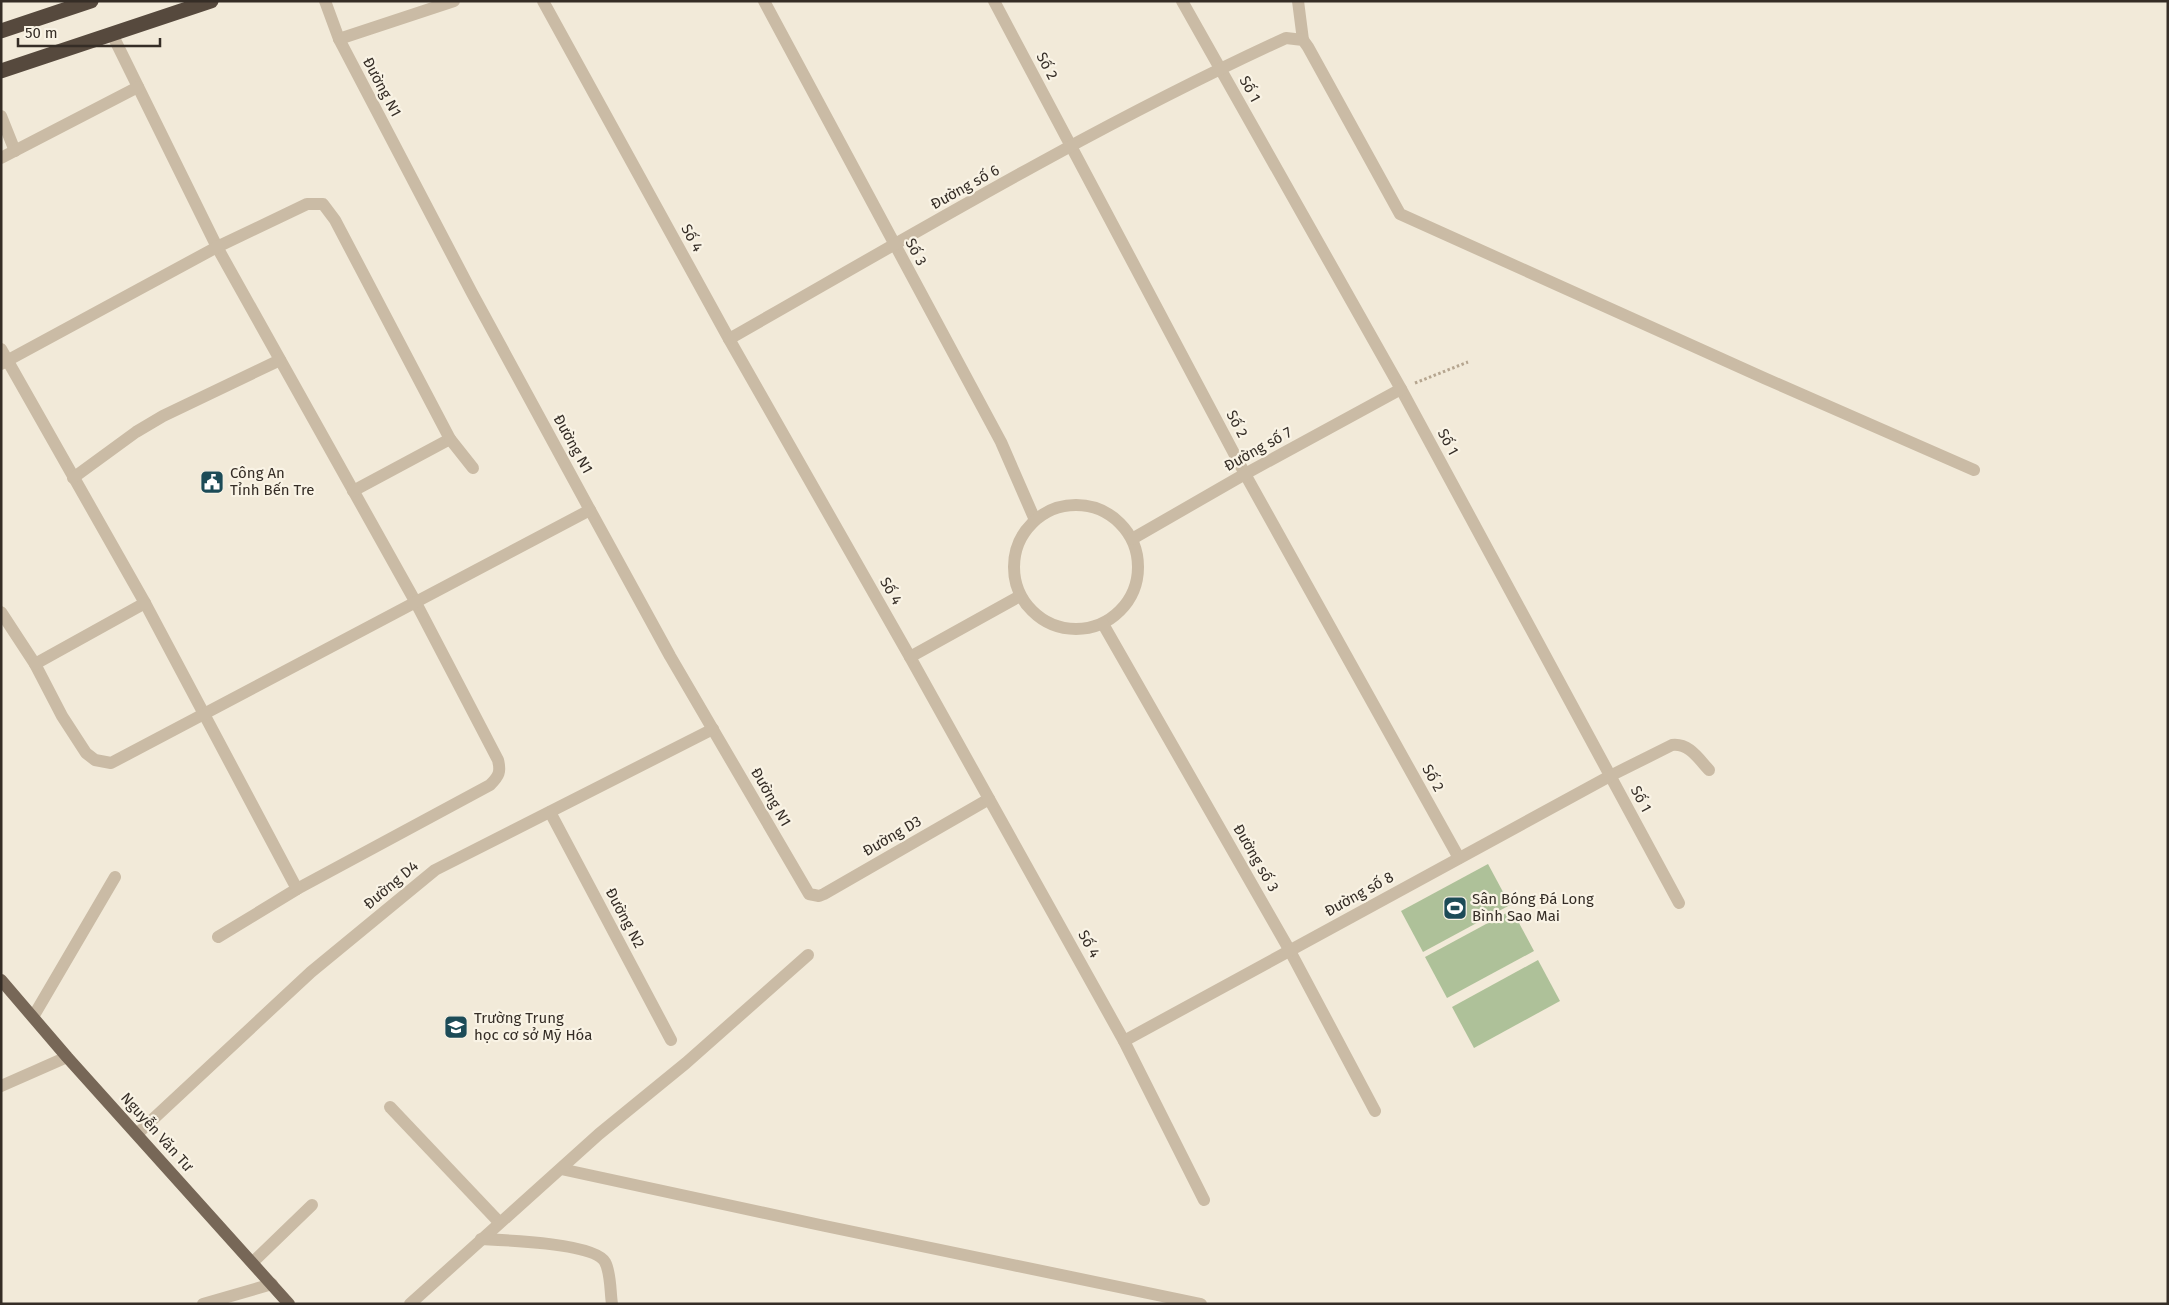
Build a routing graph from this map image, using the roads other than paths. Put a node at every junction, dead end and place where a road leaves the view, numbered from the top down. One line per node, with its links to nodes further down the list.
1 (91, 1): 10 (highway)
2 (211, 1): 11 (highway)
3 (324, 1): 12 (street, Đường N1)
4 (454, 1): 12 (street)
5 (543, 1): 23 (street, Số 4)
6 (764, 1): 21 (street, Số 3)
7 (994, 1): 18 (street, Số 2)
8 (1182, 1): 14 (street, Số 1)
9 (1298, 1): 13 (street)
10 (1, 31)
11 (112, 34): 15 (highway); 16 (street)
12 (339, 39): 34 (street, Đường N1)
13 (1303, 40): 14 (street, Đường số 6); 30 (street)
14 (1220, 68): 18 (street, Đường số 6); 27 (street, Số 1)
15 (1, 71)
16 (138, 87): 19 (street); 22 (street)
17 (1, 116): 19 (street)
18 (1071, 146): 21 (street, Đường số 6); 31 (street, Số 2)
19 (15, 151): 20 (street)
20 (1, 158)
21 (894, 246): 23 (street, Đường số 6); 35 (street, Số 3)
22 (218, 247): 25 (street); 26 (street); 28 (street)
23 (729, 339): 42 (street, Số 4)
24 (1, 349): 26 (street)
25 (280, 360): 32 (street); 33 (street)
26 (4, 363): 32 (street)
27 (1401, 389): 31 (street, Đường số 7); 47 (street, Số 1)
28 (450, 439): 29 (street); 33 (street)
29 (473, 468)
30 (1974, 470)
31 (1246, 474): 36 (street, Đường số 7); 50 (street, Số 2)
32 (73, 478): 39 (street)
33 (353, 491): 38 (street)
34 (590, 510): 38 (street); 45 (street, Đường N1)
35 (1035, 520): 36 (street); 37 (street)
36 (1132, 539): 41 (street)
37 (1020, 596): 41 (street); 42 (street)
38 (416, 601): 44 (street); 52 (street)
39 (145, 603): 43 (street); 44 (street)
40 (1, 612): 43 (street)
41 (1103, 624): 56 (street, Đường số 3)
42 (910, 657): 48 (street, Số 4)
43 (35, 664): 44 (street)
44 (205, 715): 52 (street)
45 (713, 729): 49 (street, Đường D4); 53 (street, Đường N1)
46 (1709, 770): 47 (street, Đường số 8)
47 (1610, 776): 50 (street, Đường số 8); 54 (street, Số 1)
48 (989, 798): 53 (street, Đường D3); 61 (street, Số 4)
49 (550, 812): 60 (street, Đường N2); 66 (street, Đường D4)
50 (1460, 858): 56 (street, Đường số 8)
51 (115, 877): 59 (street)
52 (297, 889): 55 (street)
53 (809, 894)
54 (1679, 903)
55 (218, 936)
56 (1290, 951): 61 (street, Đường số 8); 65 (street, Đường số 3)
57 (808, 955): 67 (street)
58 (1, 980): 59 (main road, Nguyễn Văn Tư)
59 (33, 1017): 62 (main road, Nguyễn Văn Tư)
60 (671, 1040)
61 (1124, 1041): 68 (street, Số 4)
62 (68, 1058): 63 (street); 66 (main road, Nguyễn Văn Tư)
63 (1, 1086)
64 (390, 1107): 70 (street)
65 (1375, 1111)
66 (137, 1134): 72 (main road, Nguyễn Văn Tư)
67 (561, 1169): 70 (street); 78 (street)
68 (1204, 1200)
69 (312, 1205): 72 (street)
70 (499, 1222): 71 (street)
71 (480, 1239): 76 (street); 77 (street)
72 (253, 1262): 73 (main road, Nguyễn Văn Tư)
73 (272, 1284): 74 (street); 75 (main road, Nguyễn Văn Tư)
74 (203, 1304)
75 (290, 1304)
76 (410, 1304)
77 (612, 1304)
78 (1201, 1304)

